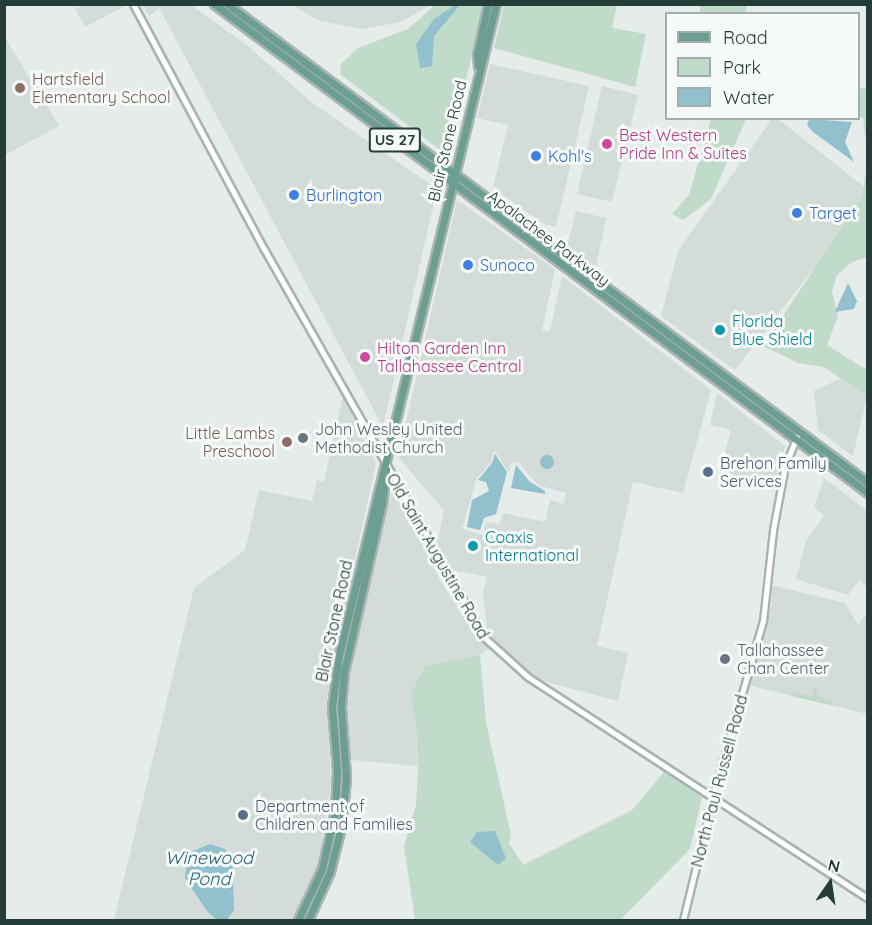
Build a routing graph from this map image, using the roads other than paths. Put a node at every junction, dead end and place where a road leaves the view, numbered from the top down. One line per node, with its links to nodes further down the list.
1 (133, 4): 17 (street, Old Saint Augustine Road)
2 (214, 4): 8 (main road, Apalachee Parkway / US 27)
3 (226, 4): 7 (main road, Apalachee Parkway / US 27)
4 (489, 4): 6 (main road, Blair Stone Road)
5 (496, 4): 6 (main road, Blair Stone Road)
6 (478, 66): 7 (main road, Blair Stone Road)
7 (453, 174): 8 (main road, Blair Stone Road); 9 (main road, Apalachee Parkway / US 27)
8 (452, 182): 10 (main road, Apalachee Parkway / US 27); 17 (main road, Blair Stone Road)
9 (599, 282): 10 (main road); 11 (main road, Apalachee Parkway / US 27)
10 (593, 289): 12 (main road, Apalachee Parkway / US 27)
11 (653, 322): 12 (main road); 14 (main road, Apalachee Parkway / US 27)
12 (641, 324): 13 (main road, Apalachee Parkway / US 27)
13 (702, 370): 14 (main road); 16 (main road, Apalachee Parkway / US 27)
14 (722, 374): 15 (main road, Apalachee Parkway / US 27)
15 (800, 432): 16 (street, North Paul Russell Road); 18 (main road, Apalachee Parkway / US 27)
16 (795, 440): 19 (main road, Apalachee Parkway / US 27); 28 (street, North Paul Russell Road)
17 (386, 467): 20 (main road, Blair Stone Road); 21 (main road, Blair Stone Road); 28 (street, Old Saint Augustine Road)
18 (867, 483)
19 (867, 493)
20 (364, 547): 21 (main road); 22 (main road, Blair Stone Road)
21 (372, 549): 23 (main road, Blair Stone Road)
22 (361, 556): 23 (main road); 24 (main road, Blair Stone Road)
23 (370, 558): 25 (main road, Blair Stone Road)
24 (347, 619): 25 (main road); 26 (main road, Blair Stone Road)
25 (356, 621): 27 (main road, Blair Stone Road)
26 (332, 706): 27 (main road); 29 (main road, Blair Stone Road)
27 (341, 707): 30 (main road, Blair Stone Road)
28 (713, 797): 33 (street, Old Saint Augustine Road); 36 (street, North Paul Russell Road)
29 (335, 809): 30 (main road); 31 (main road, Blair Stone Road)
30 (344, 810): 32 (main road, Blair Stone Road)
31 (316, 884): 32 (main road); 34 (main road, Blair Stone Road)
32 (325, 887): 35 (main road, Blair Stone Road)
33 (867, 898)
34 (298, 921)
35 (308, 921)
36 (683, 921)

